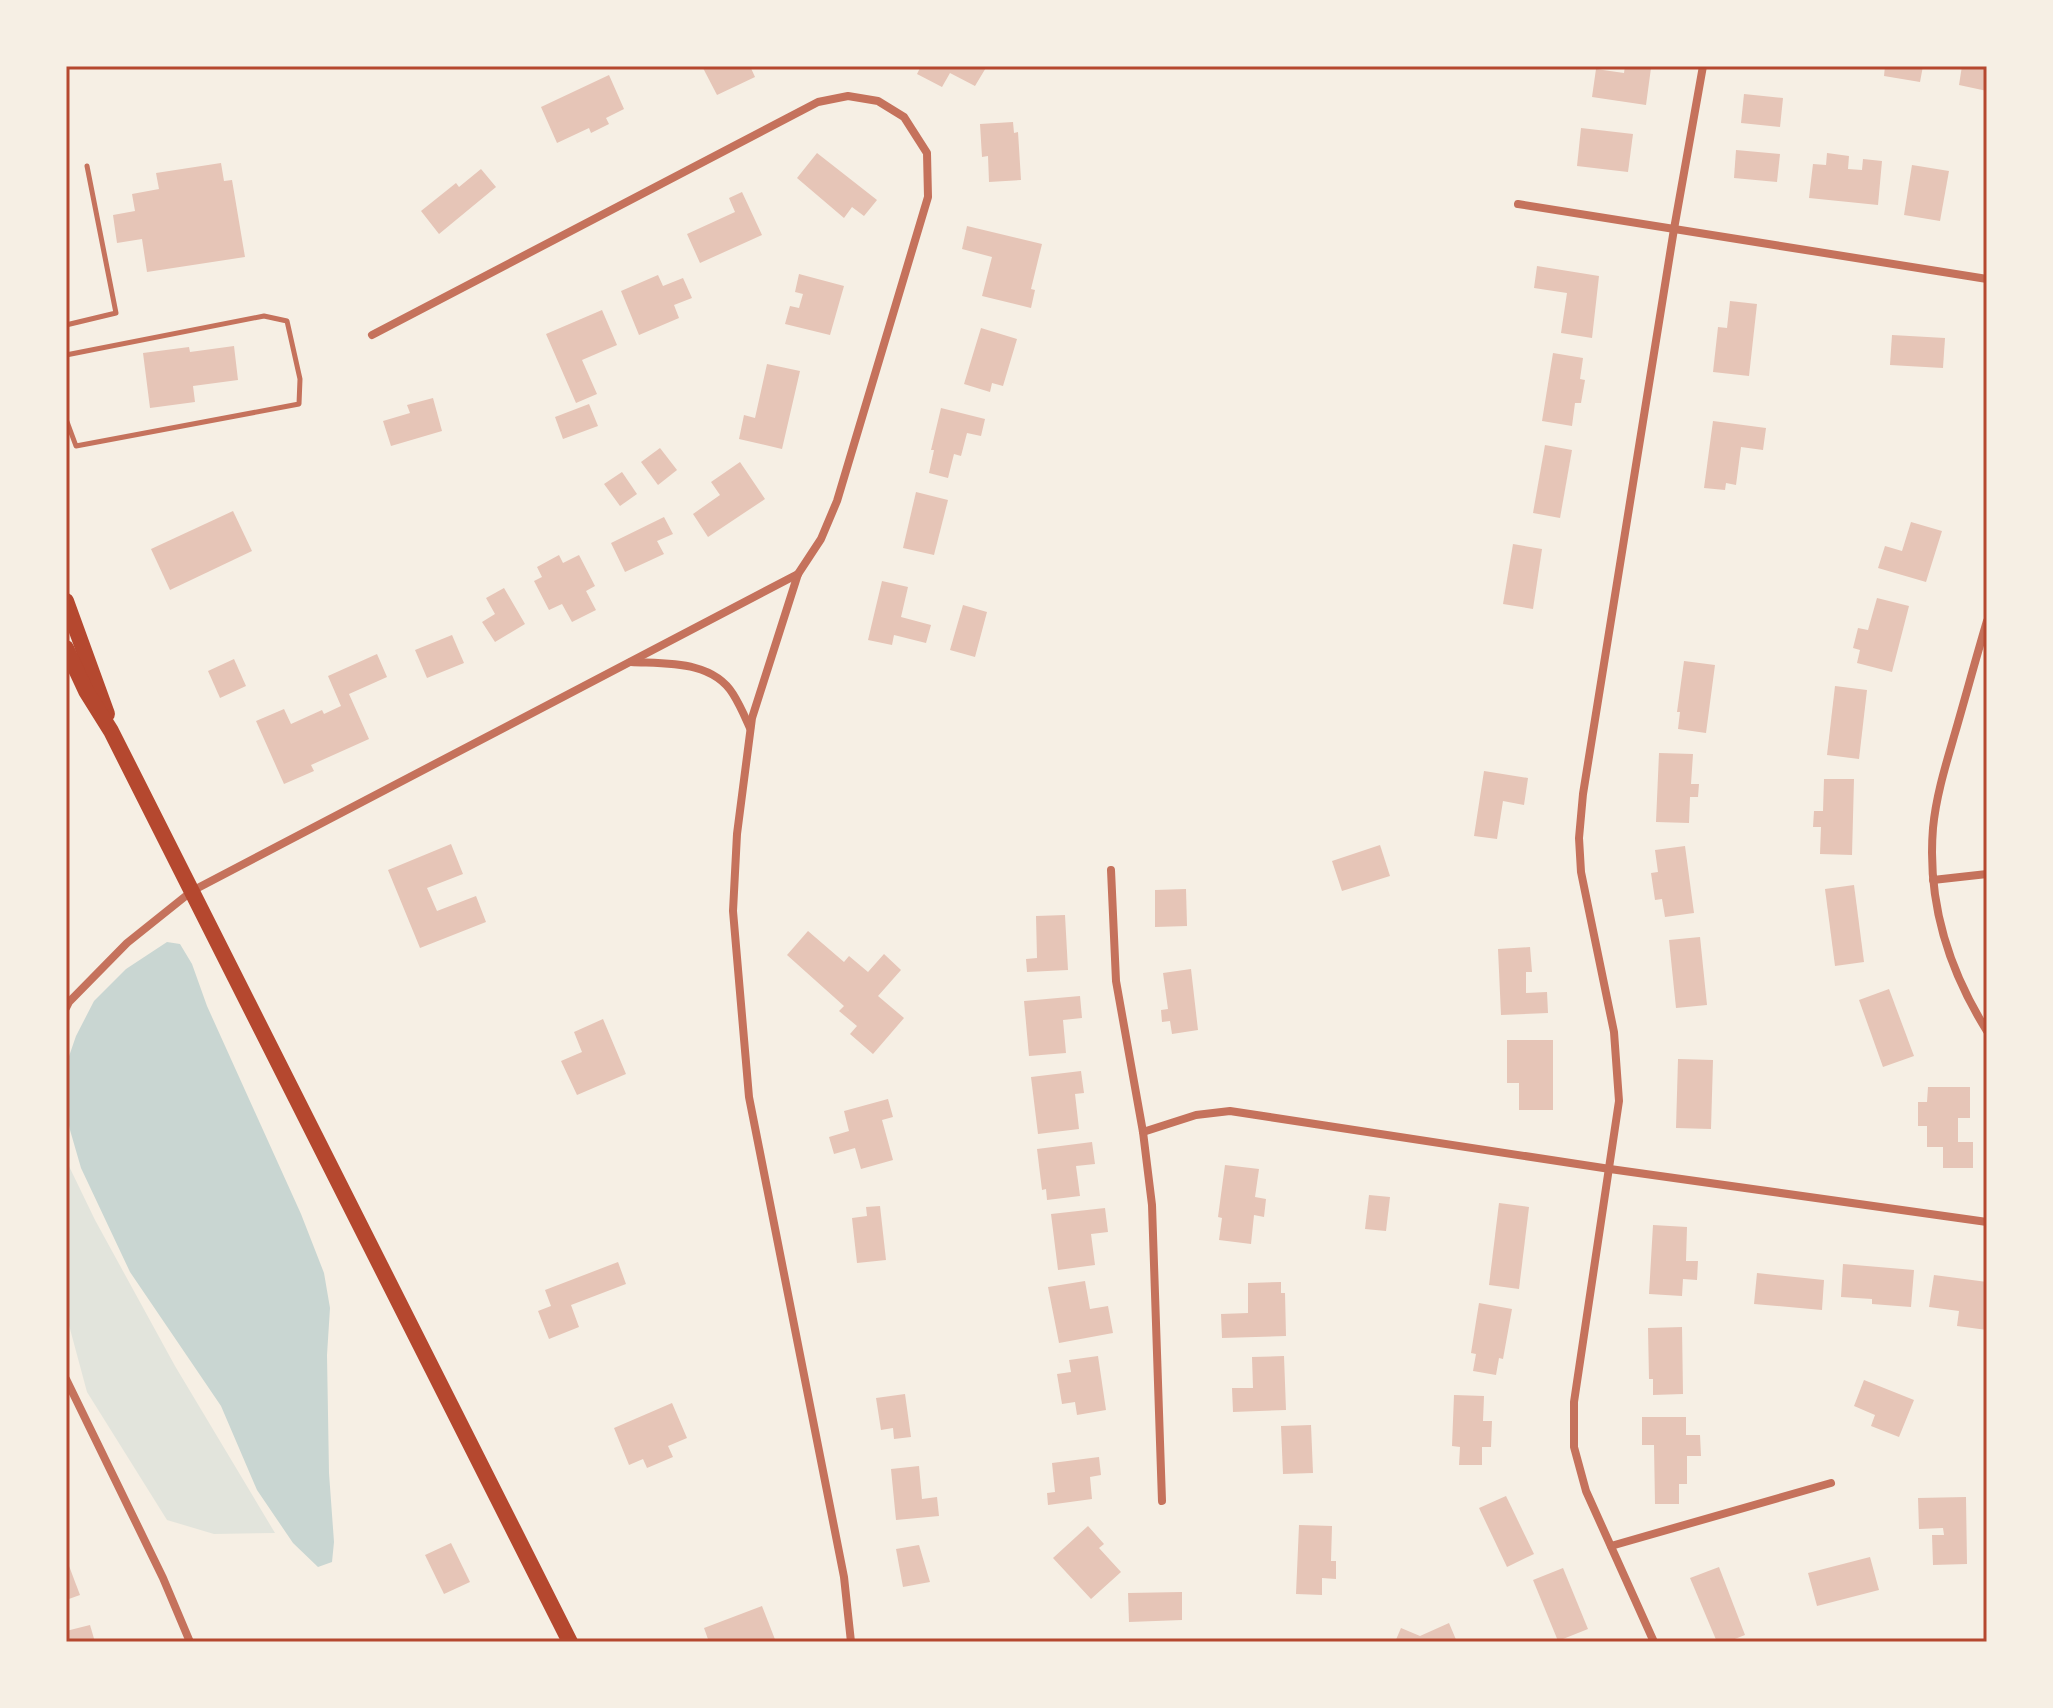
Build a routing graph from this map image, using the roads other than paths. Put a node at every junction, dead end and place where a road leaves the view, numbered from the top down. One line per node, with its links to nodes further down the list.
1 (1703, 66): 4 (street)
2 (87, 166): 6 (lane)
3 (1518, 204): 4 (street)
4 (1674, 229): 5 (street); 24 (street)
5 (1987, 279)
6 (66, 325)
7 (372, 335): 10 (street)
8 (66, 355): 9 (lane)
9 (66, 419)
10 (798, 574): 14 (street); 15 (street)
11 (66, 601): 16 (main road)
12 (1987, 621): 19 (street)
13 (66, 648): 16 (main road)
14 (630, 662): 15 (street); 20 (street)
15 (751, 730): 32 (street)
16 (111, 731): 20 (main road)
17 (1111, 870): 23 (street)
18 (1987, 874): 19 (street)
19 (1933, 880): 22 (street)
20 (192, 891): 21 (street); 31 (main road)
21 (66, 1008)
22 (1987, 1031)
23 (1143, 1132): 24 (street); 28 (street)
24 (1610, 1169): 25 (street); 29 (street)
25 (1987, 1222)
26 (66, 1379): 30 (street)
27 (1831, 1483): 29 (street)
28 (1162, 1501)
29 (1611, 1546): 33 (street)
30 (190, 1642)
31 (570, 1642)
32 (851, 1642)
33 (1654, 1642)

